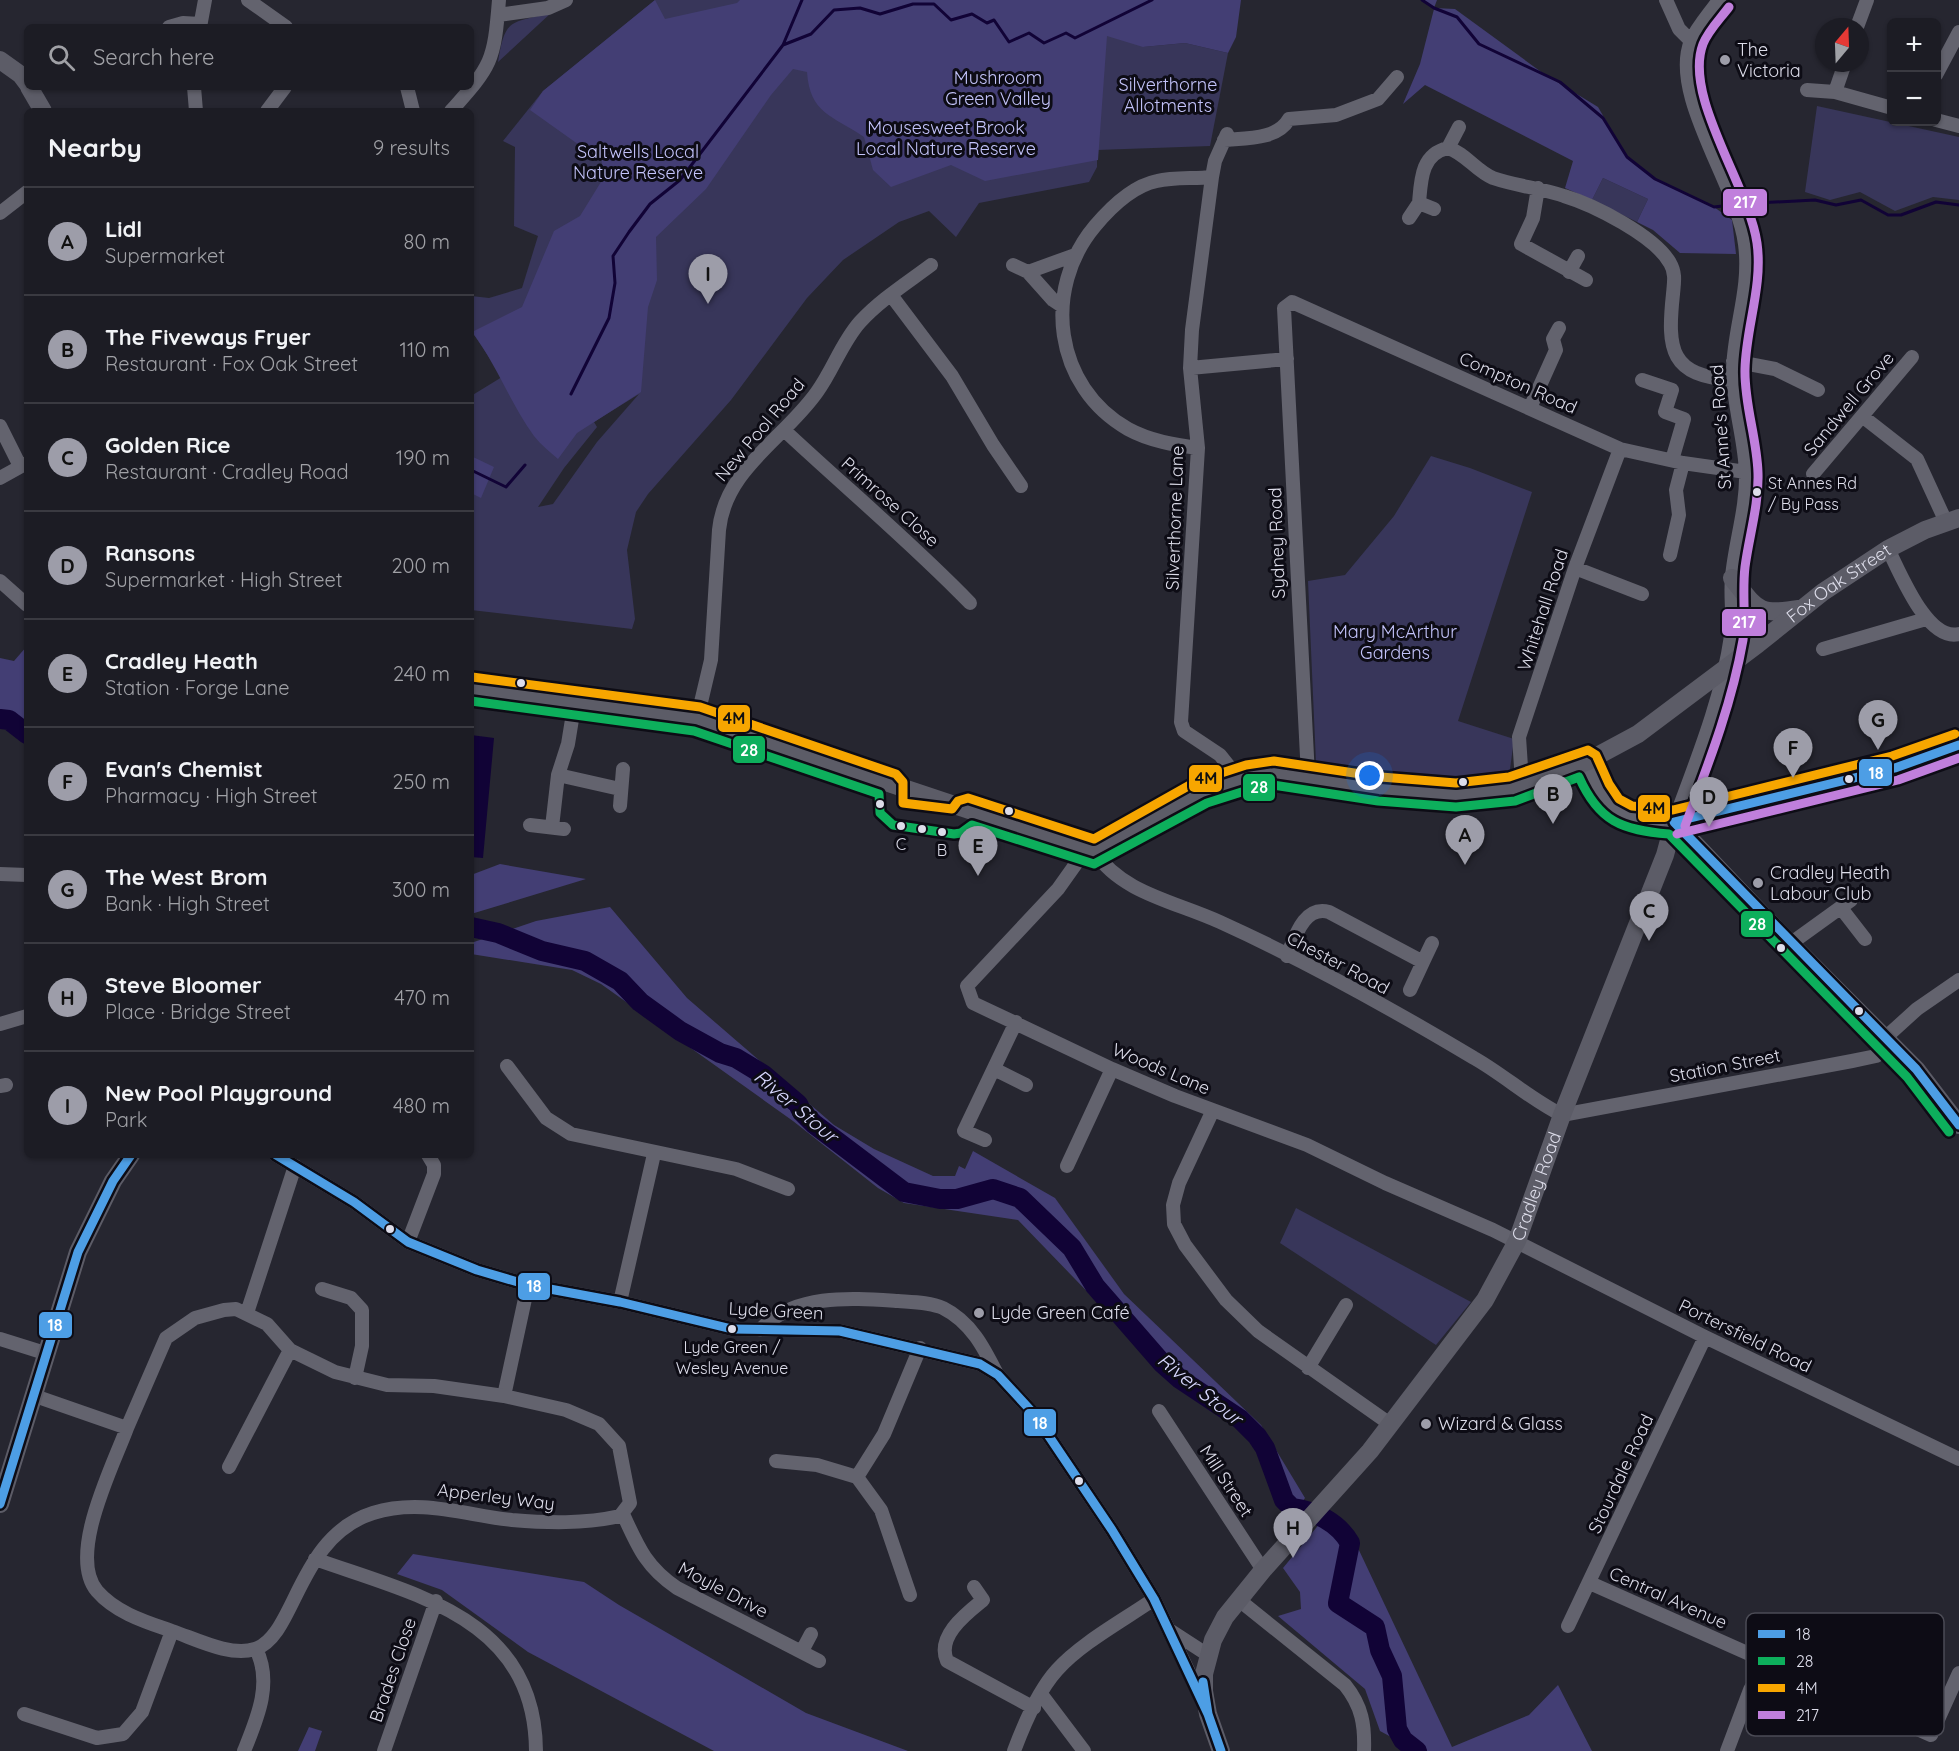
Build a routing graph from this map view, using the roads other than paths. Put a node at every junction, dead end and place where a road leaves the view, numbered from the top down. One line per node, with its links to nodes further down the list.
1 (204, 0): 10 (street)
2 (248, 0): 11 (street)
3 (499, 0): 8 (street)
4 (566, 0): 8 (street)
5 (1666, 0): 13 (street)
6 (1719, 0): 13 (street)
7 (1867, 0): 9 (street)
8 (498, 15): 19 (street)
9 (1860, 18)
10 (200, 24)
11 (282, 24)
12 (1959, 32): 16 (street)
13 (1691, 41): 57 (street, St Anne's Road)
14 (0, 60): 18 (main road)
15 (1842, 72): 26 (street)
16 (1938, 72)
17 (1397, 77): 37 (street, Silverthorne Lane)
18 (24, 79)
19 (474, 85)
20 (31, 90): 28 (main road)
21 (194, 90): 29 (street)
22 (283, 90): 30 (street)
23 (408, 90): 31 (street)
24 (470, 90): 32 (street)
25 (1807, 90): 26 (street)
26 (1835, 92): 27 (street)
27 (1887, 107)
28 (41, 108)
29 (196, 108)
30 (269, 108)
31 (412, 108)
32 (454, 108)
33 (1941, 121): 34 (street)
34 (1959, 126)
35 (1459, 127): 36 (street)
36 (1448, 148): 38 (street); 40 (street)
37 (1212, 177): 44 (street); 58 (street, Silverthorne Lane)
38 (1538, 188): 49 (street); 60 (street)
39 (24, 194): 42 (street)
40 (1419, 203): 41 (street); 43 (street)
41 (1434, 209)
42 (0, 213)
43 (1409, 218)
44 (1075, 255): 48 (street); 52 (street)
45 (1578, 256): 49 (street)
46 (931, 265): 51 (street, New Pool Road)
47 (1013, 265): 48 (street)
48 (1028, 272): 52 (street)
49 (1569, 272): 50 (street)
50 (1586, 280)
51 (891, 295): 65 (street, New Pool Road); 73 (street)
52 (1062, 306): 66 (street)
53 (1284, 308): 56 (street, Sydney Road); 62 (street, Compton Road)
54 (1559, 328): 62 (street)
55 (1912, 357): 63 (street, Sandwell Grove)
56 (1287, 359): 58 (street); 95 (street, Sydney Road)
57 (1733, 361): 60 (street, St Anne's Road); 61 (street)
58 (1190, 368): 66 (street, Silverthorne Lane)
59 (1642, 380): 68 (street)
60 (1733, 380): 70 (street, St Anne's Road)
61 (1818, 390)
62 (1530, 408): 67 (street, Compton Road)
63 (1862, 416): 71 (street, Sandwell Grove); 74 (street)
64 (0, 426): 69 (street)
65 (784, 430): 82 (street, Primrose Close); 90 (street, New Pool Road)
66 (1198, 448): 96 (street, Silverthorne Lane)
67 (1620, 449): 68 (street, Compton Road); 77 (street, Whitehall Road)
68 (1677, 462): 70 (street, Compton Road); 76 (street)
69 (24, 465): 72 (street)
70 (1746, 472): 78 (street, St Anne's Road)
71 (1813, 474)
72 (0, 478)
73 (1021, 486)
74 (1953, 520): 75 (main road, Fox Oak Street)
75 (1888, 549): 83 (main road, Fox Oak Street); 84 (street)
76 (1670, 555)
77 (1575, 568): 80 (street); 97 (street, Whitehall Road)
78 (1732, 578): 83 (main road); 87 (street, St Anne's Road)
79 (0, 581): 81 (street)
80 (1642, 594)
81 (24, 602)
82 (970, 603)
83 (1799, 609): 87 (main road, Fox Oak Street)
84 (1926, 619): 85 (street); 86 (street)
85 (1959, 634)
86 (1822, 649)
87 (1724, 670): 92 (main road, Fox Oak Street); 100 (street, St Anne's Road)
88 (474, 689): 89 (main road)
89 (575, 701): 90 (main road); 94 (street)
90 (697, 719): 102 (main road)
91 (1959, 745): 100 (street)
92 (1586, 762): 97 (main road, Fox Oak Street); 100 (street)
93 (623, 769): 98 (street)
94 (558, 775): 98 (street); 101 (street)
95 (1308, 776): 96 (main road, Fox Oak Street); 97 (main road, Fox Oak Street)
96 (1239, 779): 102 (main road, Fox Oak Street)
97 (1531, 784)
98 (620, 789): 99 (street)
99 (620, 806)
100 (1674, 822): 107 (main road); 121 (main road, Cradley Road)
101 (531, 825)
102 (1090, 851): 108 (street, Chester Road); 113 (street, Woods Lane)
103 (0, 874): 104 (street)
104 (24, 875)
105 (1865, 939): 107 (street)
106 (1432, 943): 109 (street)
107 (1790, 944): 115 (main road)
108 (1287, 956): 109 (street); 121 (street, Chester Road)
109 (1423, 962): 111 (street)
110 (1959, 980): 115 (street, Station Street)
111 (1410, 990)
112 (24, 1017): 114 (street)
113 (1016, 1022): 117 (street); 118 (street, Woods Lane)
114 (0, 1024)
115 (1889, 1041): 121 (street, Station Street); 122 (main road)
116 (507, 1066): 124 (street)
117 (994, 1068): 119 (street); 123 (street)
118 (1112, 1069): 120 (street, Woods Lane); 129 (street)
119 (1026, 1085)
120 (1213, 1110): 131 (street, Woods Lane); 144 (street)
121 (1562, 1115): 131 (main road, Cradley Road)
122 (1959, 1125)
123 (986, 1140)
124 (654, 1154): 130 (street); 135 (street)
125 (129, 1158): 143 (main road)
126 (281, 1158): 128 (street, Lyde Green)
127 (430, 1158): 132 (street)
128 (296, 1166): 132 (street, Lyde Green); 137 (street)
129 (1067, 1166)
130 (788, 1189)
131 (1517, 1241): 139 (street, Portersfield Road); 150 (main road, Cradley Road)
132 (408, 1242): 133 (street, Lyde Green)
133 (528, 1285): 135 (street, Lyde Green); 148 (street)
134 (322, 1289): 146 (street)
135 (620, 1302): 138 (street, Lyde Green)
136 (1346, 1305): 144 (street)
137 (247, 1313): 142 (street); 151 (street)
138 (760, 1330): 141 (street, Lyde Green); 145 (street)
139 (1705, 1336): 152 (street, Portersfield Road); 160 (street, Stourdale Road)
140 (0, 1339): 143 (street)
141 (920, 1348): 145 (street, Lyde Green); 155 (street)
142 (290, 1350): 146 (street); 154 (street)
143 (48, 1354): 147 (main road)
144 (1308, 1368): 150 (street)
145 (998, 1375): 163 (street, Lyde Green)
146 (356, 1378): 148 (street)
147 (35, 1396): 151 (street); 156 (main road)
148 (504, 1396): 157 (street)
149 (1160, 1411): 159 (street, Mill Street)
150 (1390, 1424): 159 (main road, Cradley Road)
151 (127, 1428): 168 (street)
152 (1959, 1459)
153 (776, 1461): 155 (street)
154 (229, 1467)
155 (857, 1477): 162 (street)
156 (0, 1504)
157 (623, 1514): 158 (street, Apperley Way); 171 (street, Moyle Drive)
158 (315, 1559): 165 (street); 170 (street, Apperley Way)
159 (1263, 1570): 164 (main road, Cradley Road)
160 (1590, 1583): 166 (street, Stourdale Road); 172 (street, Central Avenue)
161 (974, 1587): 179 (street)
162 (910, 1595)
163 (1154, 1599): 167 (street, Lyde Green); 176 (street)
164 (1239, 1600): 173 (main road, Cradley Road); 188 (street)
165 (436, 1601): 184 (street, Brades Close); 185 (street)
166 (1568, 1626)
167 (1169, 1630): 173 (street); 181 (street, Lyde Green)
168 (172, 1631): 170 (street); 180 (street)
169 (811, 1634): 171 (street)
170 (256, 1649): 183 (street)
171 (802, 1651): 174 (street, Moyle Drive)
172 (1746, 1652)
173 (1208, 1656): 181 (main road, Cradley Road)
174 (819, 1661)
175 (1959, 1673): 178 (street, Central Avenue)
176 (1041, 1694): 179 (street); 186 (street)
177 (1746, 1701): 189 (street)
178 (1944, 1706)
179 (1034, 1708): 182 (street)
180 (24, 1714)
181 (1208, 1714): 187 (main road, Cradley Road)
182 (1019, 1749)
183 (244, 1751)
184 (384, 1751)
185 (536, 1751)
186 (1084, 1751)
187 (1221, 1751)
188 (1364, 1751)
189 (1727, 1751)

